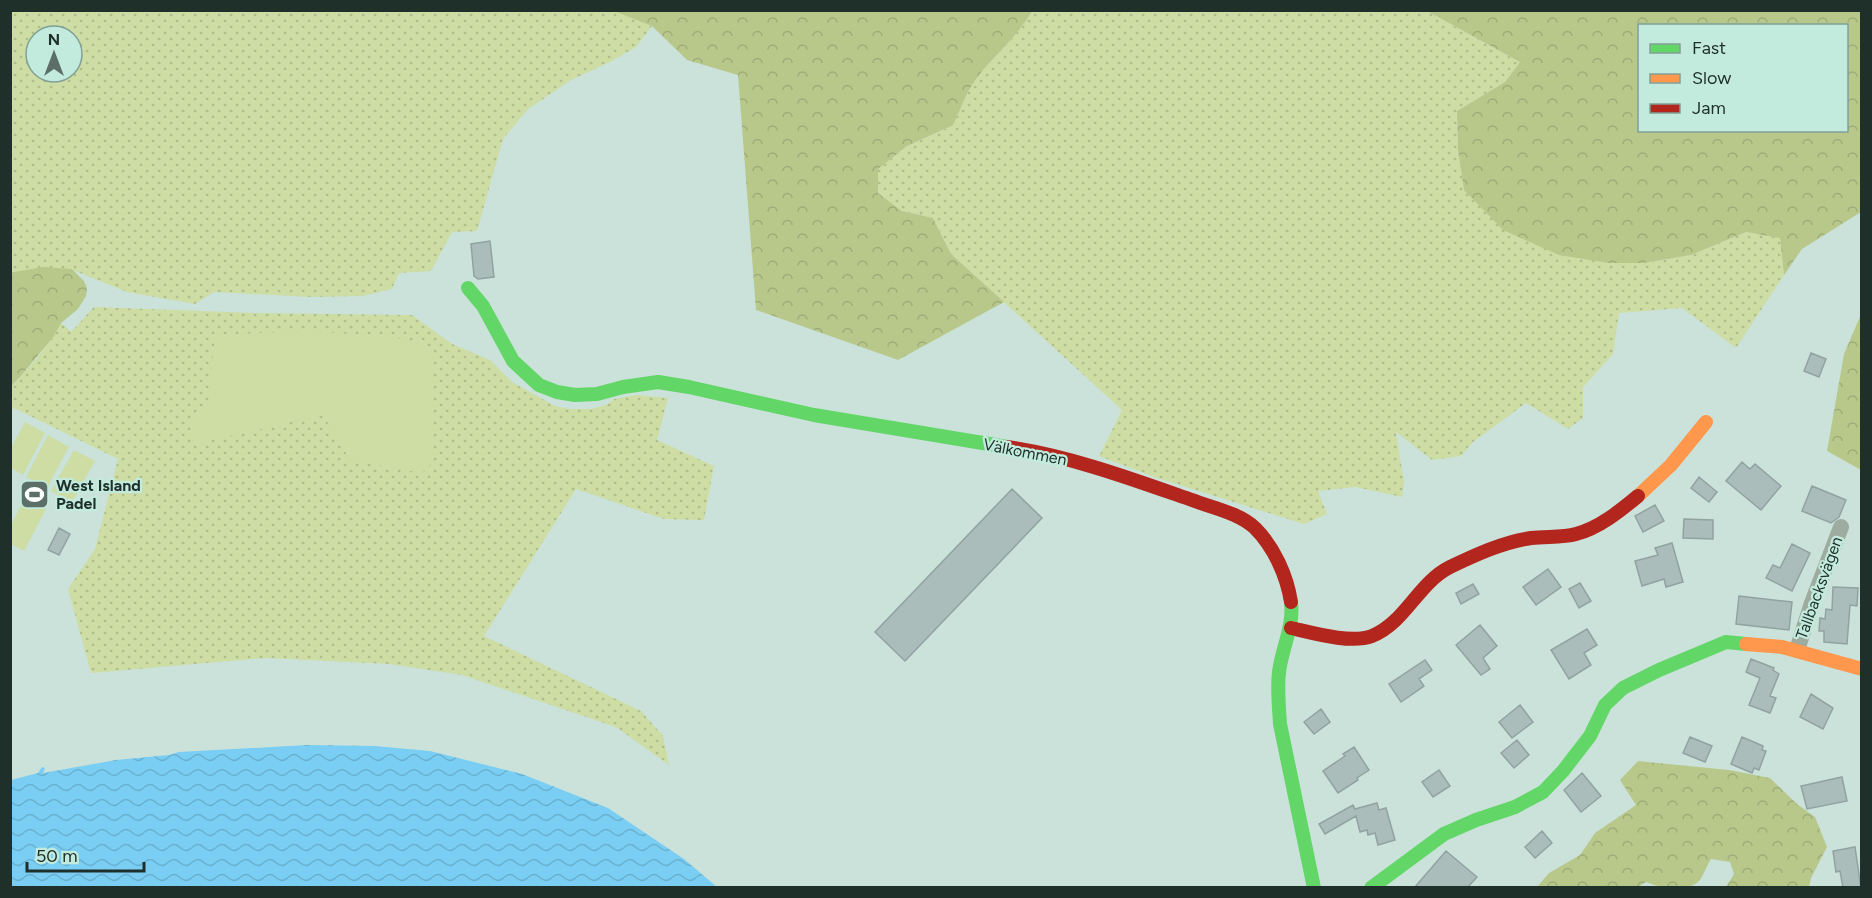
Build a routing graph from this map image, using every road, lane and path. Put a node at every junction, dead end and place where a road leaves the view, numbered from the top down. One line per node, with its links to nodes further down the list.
1 (468, 288): 4 (street, Välkommen)
2 (1706, 422): 4 (street)
3 (1841, 528): 5 (street, Tallbacksvägen)
4 (1291, 628): 7 (street, Välkommen)
5 (1797, 650): 6 (street, Tallbacksvägen); 8 (street, Tallbacksvägen)
6 (1860, 664)
7 (1314, 888)
8 (1371, 888)

